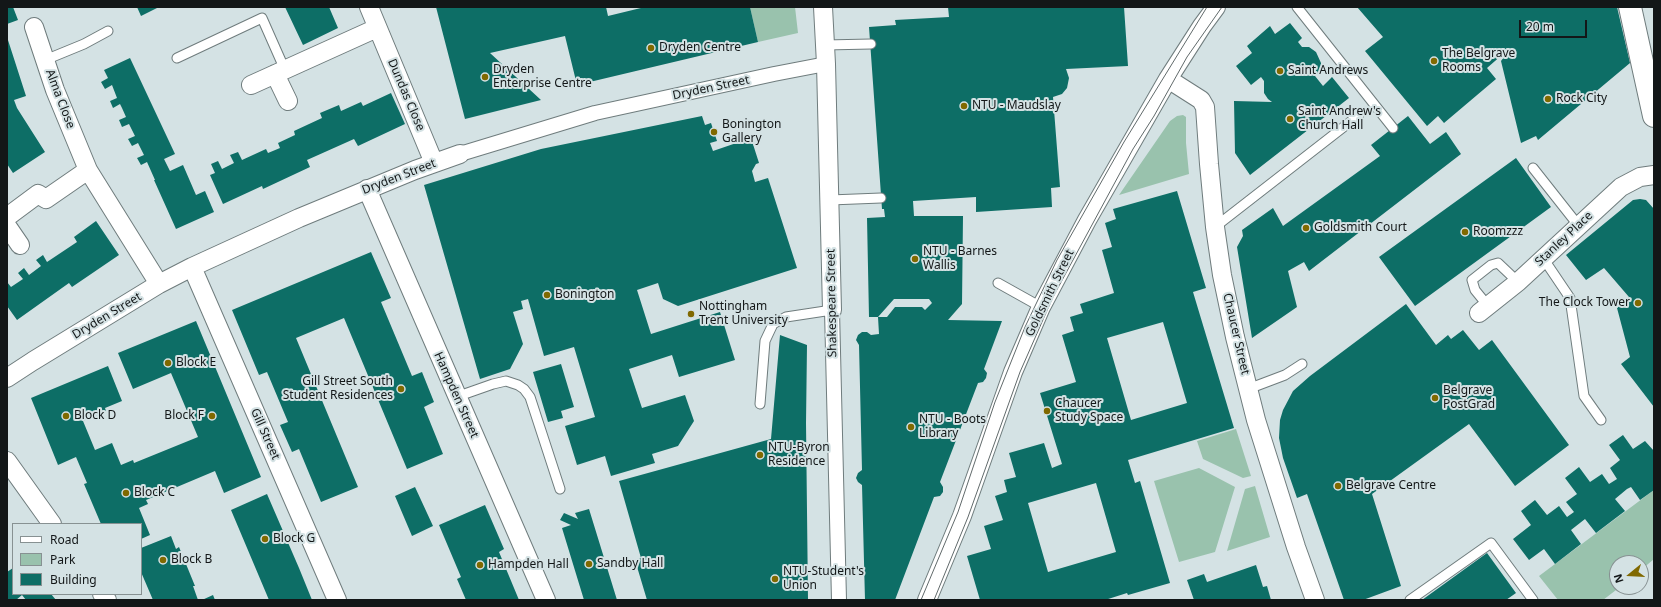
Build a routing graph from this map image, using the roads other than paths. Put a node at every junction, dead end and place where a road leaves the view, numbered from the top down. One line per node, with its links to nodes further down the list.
1 (368, 7): 7 (street, Dundas Close)
2 (823, 7): 10 (street, Shakespeare Street)
3 (1216, 7): 15 (street, Goldsmith Street)
4 (1297, 7): 20 (lane)
5 (1630, 7): 19 (street)
6 (34, 27): 12 (street, Alma Close)
7 (377, 28): 14 (street); 22 (street, Dundas Close)
8 (108, 31): 12 (lane)
9 (871, 44): 10 (lane)
10 (825, 45): 13 (street, Shakespeare Street)
11 (177, 58): 14 (lane)
12 (45, 60): 24 (street, Alma Close)
13 (826, 64): 21 (street, Dryden Street); 28 (street, Shakespeare Street)
14 (280, 72): 16 (street); 17 (street)
15 (1168, 79): 32 (street, Chaucer Street); 39 (street, Goldsmith Street)
16 (251, 85)
17 (288, 101)
18 (1358, 115): 32 (lane)
19 (1654, 116)
20 (1393, 128)
21 (460, 154): 22 (street, Dryden Street)
22 (434, 163): 26 (street, Dryden Street)
23 (1534, 168): 30 (lane)
24 (88, 170): 29 (street); 38 (street, Alma Close)
25 (1654, 174): 30 (street, Stanley Place)
26 (366, 189): 35 (street, Dryden Street); 45 (street, Hampden Street)
27 (881, 198): 28 (lane)
28 (830, 200): 40 (street, Shakespeare Street)
29 (7, 217)
30 (1578, 225): 34 (street, Stanley Place)
31 (7, 226): 33 (street)
32 (1216, 227): 44 (street, Chaucer Street)
33 (20, 245)
34 (1543, 258): 36 (street, Stanley Place); 47 (lane)
35 (192, 267): 38 (street, Dryden Street); 51 (street, Gill Street)
36 (1518, 282): 41 (street, Stanley Place); 41 (lane)
37 (998, 283): 39 (lane)
38 (159, 284): 43 (street, Dryden Street)
39 (1042, 307): 54 (street, Goldsmith Street)
40 (832, 310): 46 (lane); 53 (street, Shakespeare Street)
41 (1479, 313)
42 (1302, 364): 44 (lane)
43 (7, 378)
44 (1248, 389): 55 (street, Chaucer Street)
45 (456, 397): 49 (lane); 52 (street, Hampden Street)
46 (760, 404)
47 (1601, 420)
48 (7, 461): 50 (street)
49 (560, 489)
50 (51, 523)
51 (337, 600)
52 (546, 600)
53 (839, 600)
54 (927, 600)
55 (1315, 600)
56 (1410, 600): 57 (lane)
57 (1533, 600)

